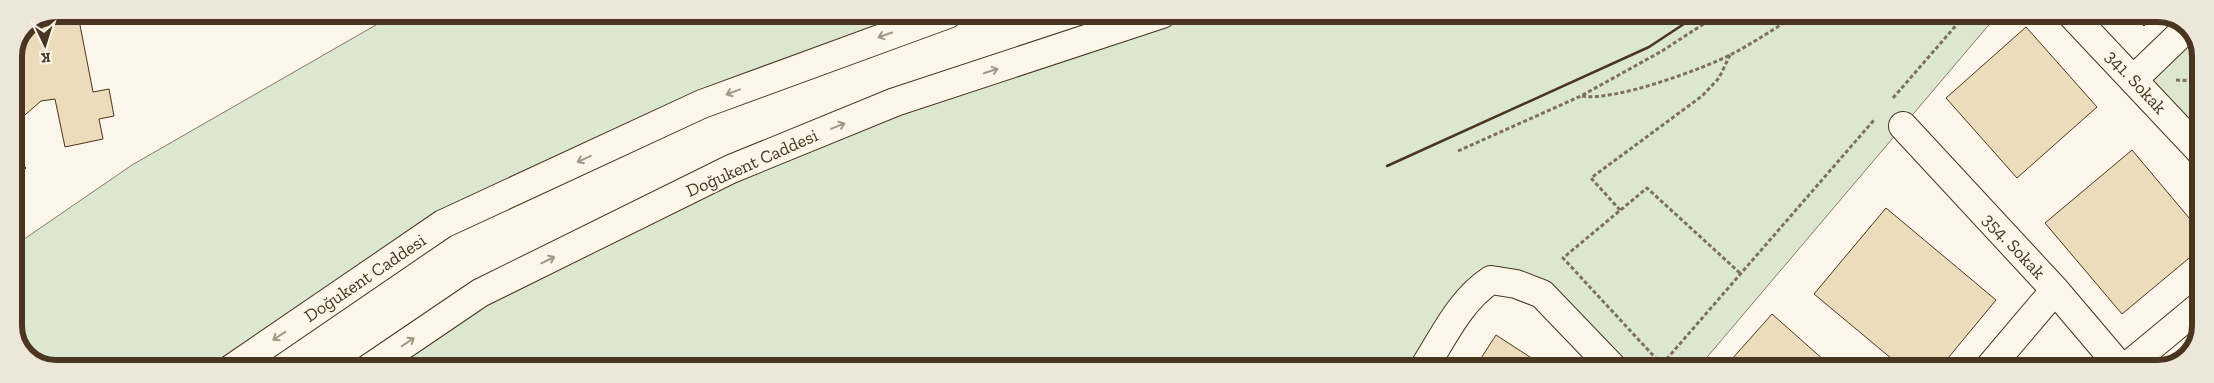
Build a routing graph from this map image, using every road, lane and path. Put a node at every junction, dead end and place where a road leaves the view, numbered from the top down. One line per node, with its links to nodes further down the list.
1 (923, 23): 20 (main road, Doğukent Caddesi, one-way to 20)
2 (1135, 23): 21 (main road, Doğukent Caddesi, one-way to 2)
3 (1705, 23): 10 (path)
4 (1783, 23): 8 (path)
5 (1958, 23): 11 (path)
6 (2079, 23): 9 (main road, 341. Sokak)
7 (2182, 32): 9 (main road)
8 (1731, 54): 10 (path); 16 (path)
9 (2134, 79): 14 (main road, 341. Sokak)
10 (1582, 96): 15 (path)
11 (1891, 101)
12 (1878, 116): 17 (path)
13 (1903, 126): 18 (main road, 354. Sokak)
14 (2191, 141)
15 (1458, 151)
16 (1620, 210): 17 (path); 24 (path)
17 (1741, 274): 25 (path)
18 (2055, 290): 26 (main road); 27 (main road, 354. Sokak)
19 (2191, 313): 28 (main road)
20 (244, 360)
21 (381, 360)
22 (1429, 360): 23 (main road)
23 (1605, 360)
24 (1658, 360)
25 (1666, 360)
26 (1996, 360)
27 (2115, 360)
28 (2134, 360)

